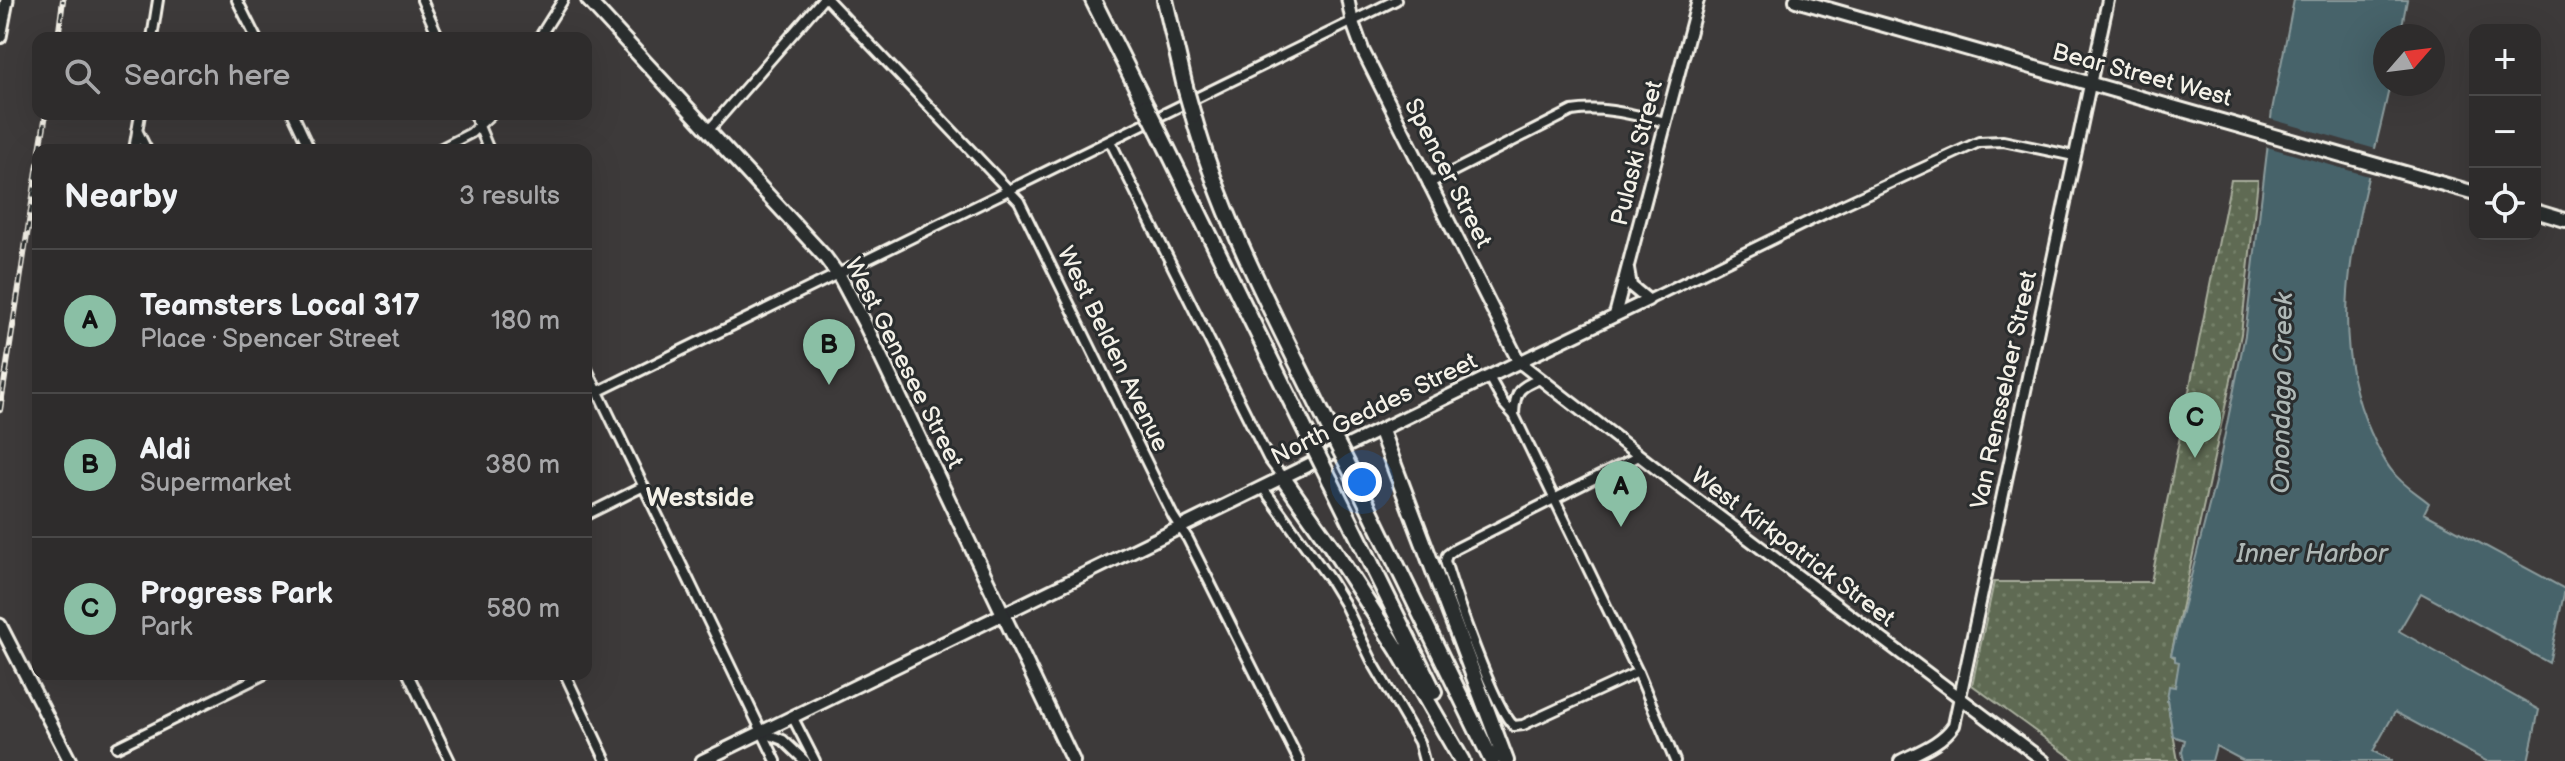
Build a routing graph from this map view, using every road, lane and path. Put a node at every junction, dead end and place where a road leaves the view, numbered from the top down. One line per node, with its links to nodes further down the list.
1 (7, 0): 21 (main road)
2 (158, 0): 17 (street)
3 (237, 0): 18 (street)
4 (422, 0): 19 (street)
5 (563, 0): 20 (street)
6 (588, 0): 30 (main road, West Genesee Street)
7 (822, 0): 30 (street)
8 (828, 0): 39 (street, West Belden Avenue)
9 (1093, 0): 81 (highway, bridge)
10 (1165, 0): 82 (highway, bridge)
11 (1348, 0): 16 (main road, Spencer Street)
12 (1396, 0): 16 (street)
13 (1698, 0): 27 (street, Pulaski Street)
14 (1796, 0): 22 (main road, Bear Street West)
15 (2108, 0): 22 (street, Van Rensselaer Street)
16 (1352, 21): 31 (street); 38 (main road, Spencer Street)
17 (153, 32)
18 (253, 32)
19 (436, 32)
20 (543, 32)
21 (0, 37)
22 (2090, 84): 37 (street, Van Rensselaer Street); 40 (main road, Bear Street West)
23 (139, 120): 29 (street)
24 (296, 120): 34 (street)
25 (476, 120): 28 (street)
26 (485, 120): 28 (street)
27 (1666, 122): 38 (street); 43 (street, Pulaski Street)
28 (479, 127): 35 (street); 36 (street)
29 (137, 130): 32 (street); 33 (street)
30 (708, 131): 44 (main road, West Genesee Street)
31 (1110, 141): 39 (street); 55 (street)
32 (135, 144)
33 (144, 144)
34 (307, 144)
35 (450, 144)
36 (486, 144)
37 (2074, 156): 45 (street, North Geddes Street); 67 (street, Van Rensselaer Street)
38 (1428, 184): 47 (main road, Spencer Street)
39 (1010, 191): 44 (street); 60 (street, West Belden Avenue)
40 (2469, 191)
41 (2541, 213): 42 (main road)
42 (2565, 220)
43 (1628, 269): 45 (street); 46 (street, Pulaski Street)
44 (838, 275): 51 (street); 61 (main road, West Genesee Street)
45 (1648, 300): 46 (street, North Geddes Street)
46 (1615, 315): 47 (street, North Geddes Street)
47 (1519, 362): 48 (main road, North Geddes Street); 49 (street, West Kirkpatrick Street)
48 (1489, 377): 52 (street); 53 (main road, North Geddes Street)
49 (1540, 379): 52 (street); 54 (street, West Kirkpatrick Street)
50 (592, 381): 51 (street)
51 (597, 392): 56 (street)
52 (1514, 415): 58 (street)
53 (1381, 431): 55 (main road, North Geddes Street); 83 (highway)
54 (1639, 456): 58 (street); 67 (street, West Kirkpatrick Street)
55 (1283, 478): 57 (main road, North Geddes Street); 81 (highway)
56 (642, 487): 59 (street); 69 (street)
57 (1263, 488): 60 (main road, North Geddes Street); 71 (street)
58 (1554, 500): 63 (street); 63 (street)
59 (592, 512)
60 (1181, 527): 61 (main road, North Geddes Street); 80 (street, West Belden Avenue)
61 (1003, 613): 68 (main road, North Geddes Street); 79 (main road, West Genesee Street)
62 (0, 625): 72 (main road)
63 (1638, 672): 84 (street)
64 (253, 680): 70 (street)
65 (411, 680): 73 (street)
66 (568, 680): 74 (street)
67 (1958, 697): 85 (street, Van Rensselaer Street); 86 (street, West Kirkpatrick Street)
68 (792, 716): 69 (main road, North Geddes Street); 78 (street)
69 (762, 732): 75 (main road, North Geddes Street); 76 (street); 77 (street)
70 (117, 747)
71 (1424, 760)
72 (70, 761)
73 (450, 761)
74 (606, 761)
75 (702, 761)
76 (776, 761)
77 (805, 761)
78 (815, 761)
79 (1073, 761)
80 (1299, 761)
81 (1464, 761)
82 (1492, 761)
83 (1506, 761)
84 (1675, 761)
85 (1900, 761)
86 (2044, 761)

